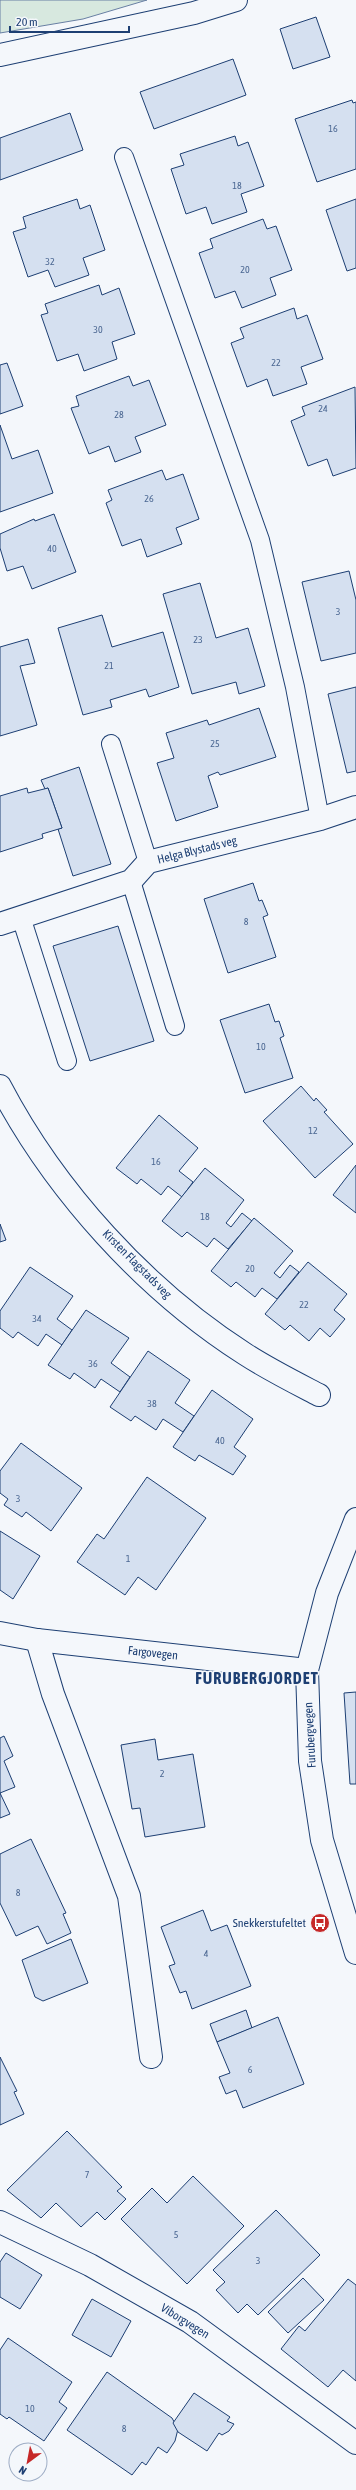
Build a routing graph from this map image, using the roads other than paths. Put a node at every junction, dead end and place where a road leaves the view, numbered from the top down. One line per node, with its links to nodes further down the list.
1 (236, 0): 2 (street)
2 (0, 55)
3 (124, 157): 6 (lane)
4 (111, 744): 7 (lane)
5 (356, 807): 6 (street, Helga Blystads veg)
6 (320, 819): 7 (street, Helga Blystads veg)
7 (148, 862): 8 (street, Helga Blystads veg)
8 (131, 881): 9 (street, Helga Blystads veg); 11 (lane)
9 (21, 918): 10 (street, Helga Blystads veg); 12 (lane)
10 (0, 924)
11 (175, 1026)
12 (67, 1061)
13 (0, 1086): 14 (street, Kirsten Flagstads veg)
14 (319, 1395)
15 (356, 1519): 18 (street, Furubergvegen)
16 (0, 1633): 17 (street, Fargovegen)
17 (37, 1640): 18 (street, Fargovegen); 20 (street)
18 (307, 1670): 19 (street, Furubergvegen)
19 (356, 1953)
20 (151, 2057)
21 (0, 2222): 22 (street, Viborgvegen)
22 (356, 2443)

